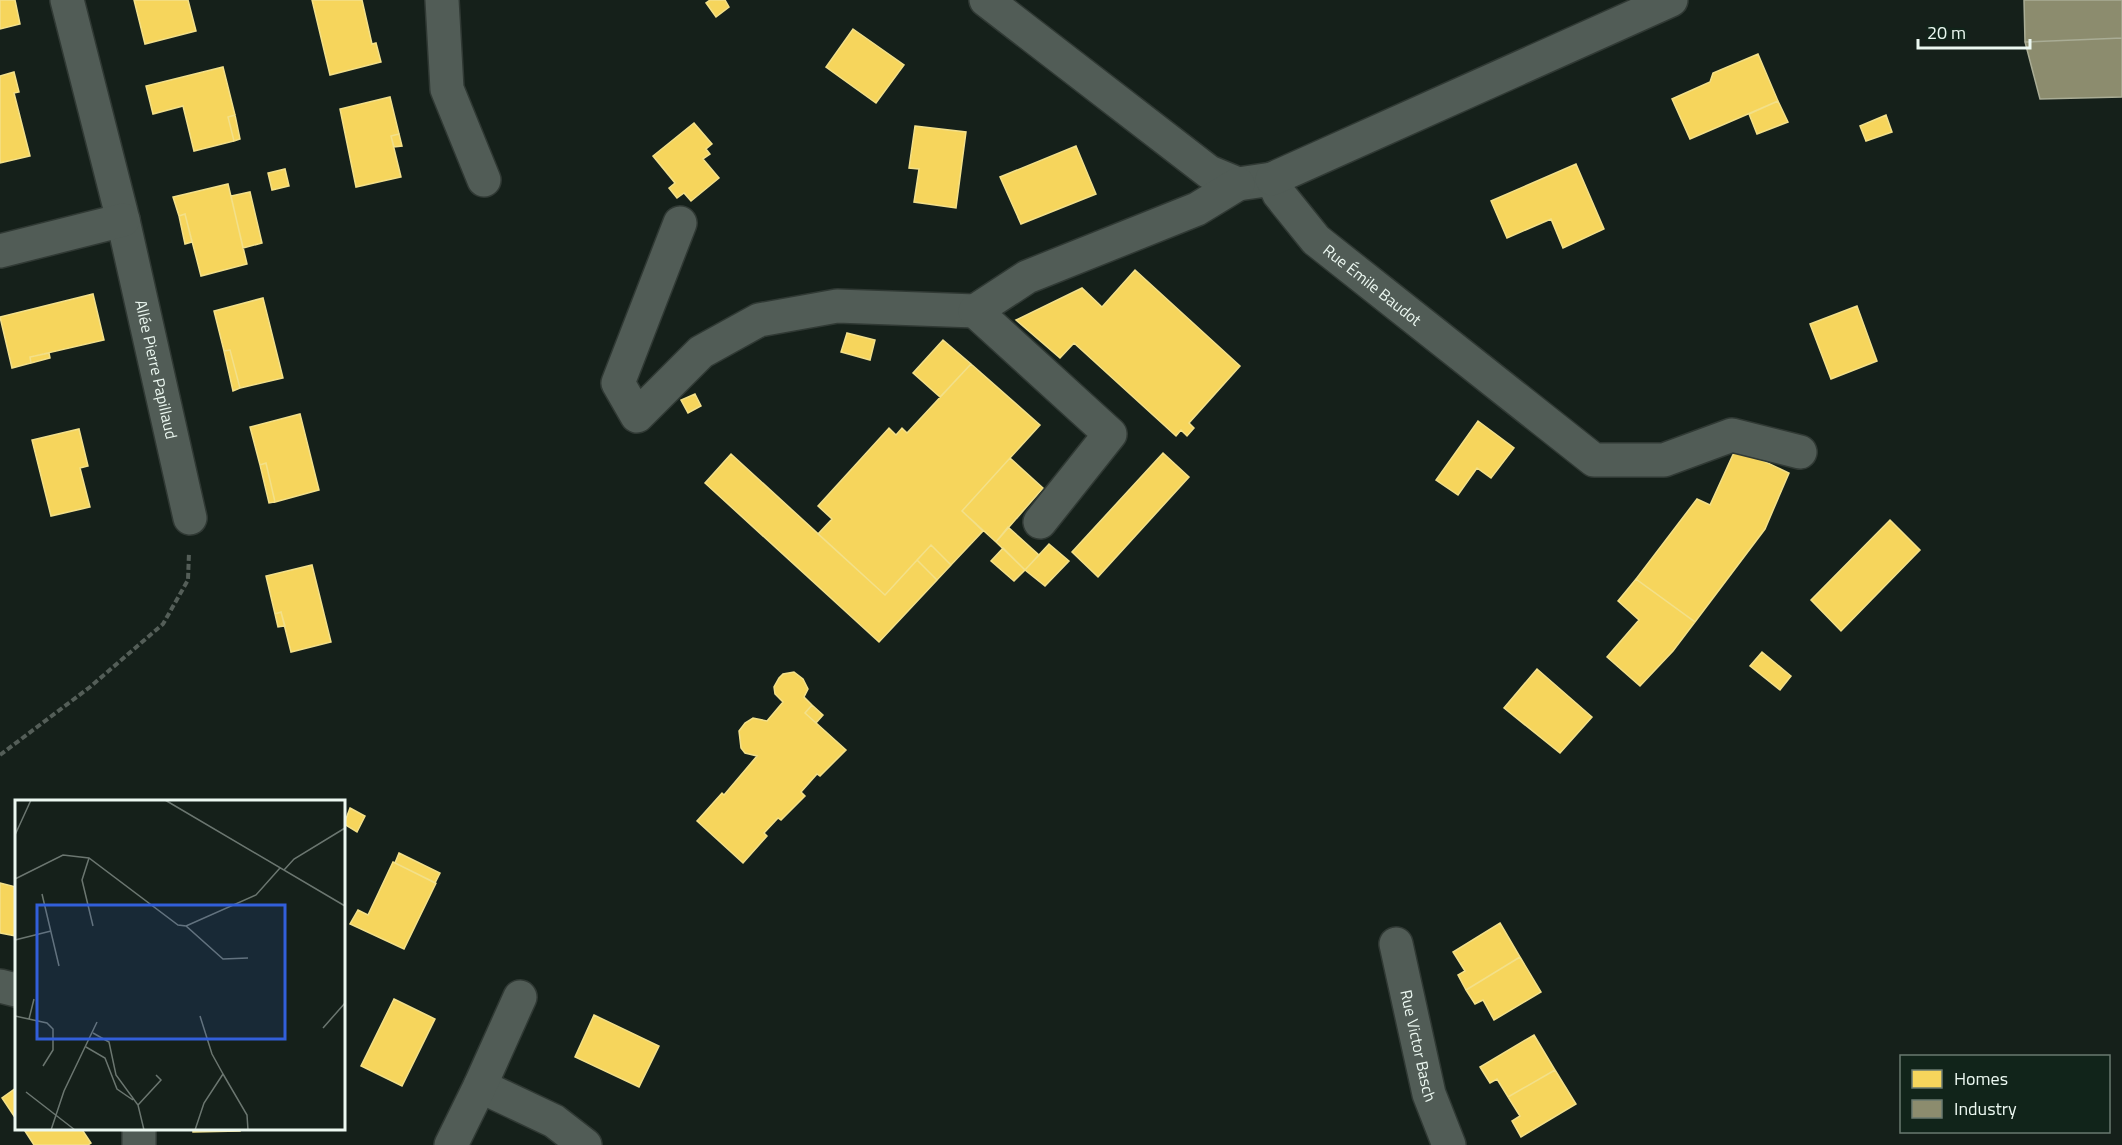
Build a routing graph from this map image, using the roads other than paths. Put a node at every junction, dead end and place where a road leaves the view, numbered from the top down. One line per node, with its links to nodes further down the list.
1 (67, 0): 8 (street, Allée Pierre Papillaud)
2 (442, 0): 6 (street)
3 (986, 0): 7 (street)
4 (1671, 0): 5 (street)
5 (1272, 179): 7 (street); 12 (street, Rue Émile Baudot)
6 (484, 180)
7 (1238, 184): 11 (street)
8 (123, 220): 10 (street); 13 (street, Allée Pierre Papillaud)
9 (680, 222): 11 (street)
10 (0, 251)
11 (975, 311): 14 (street)
12 (1800, 452)
13 (190, 518)
14 (1040, 522)
15 (1396, 944): 22 (street, Rue Victor Basch)
16 (0, 986): 17 (street)
17 (15, 990)
18 (520, 997): 19 (street)
19 (480, 1086): 20 (street); 21 (street)
20 (451, 1145)
21 (585, 1145)
22 (1449, 1145)

